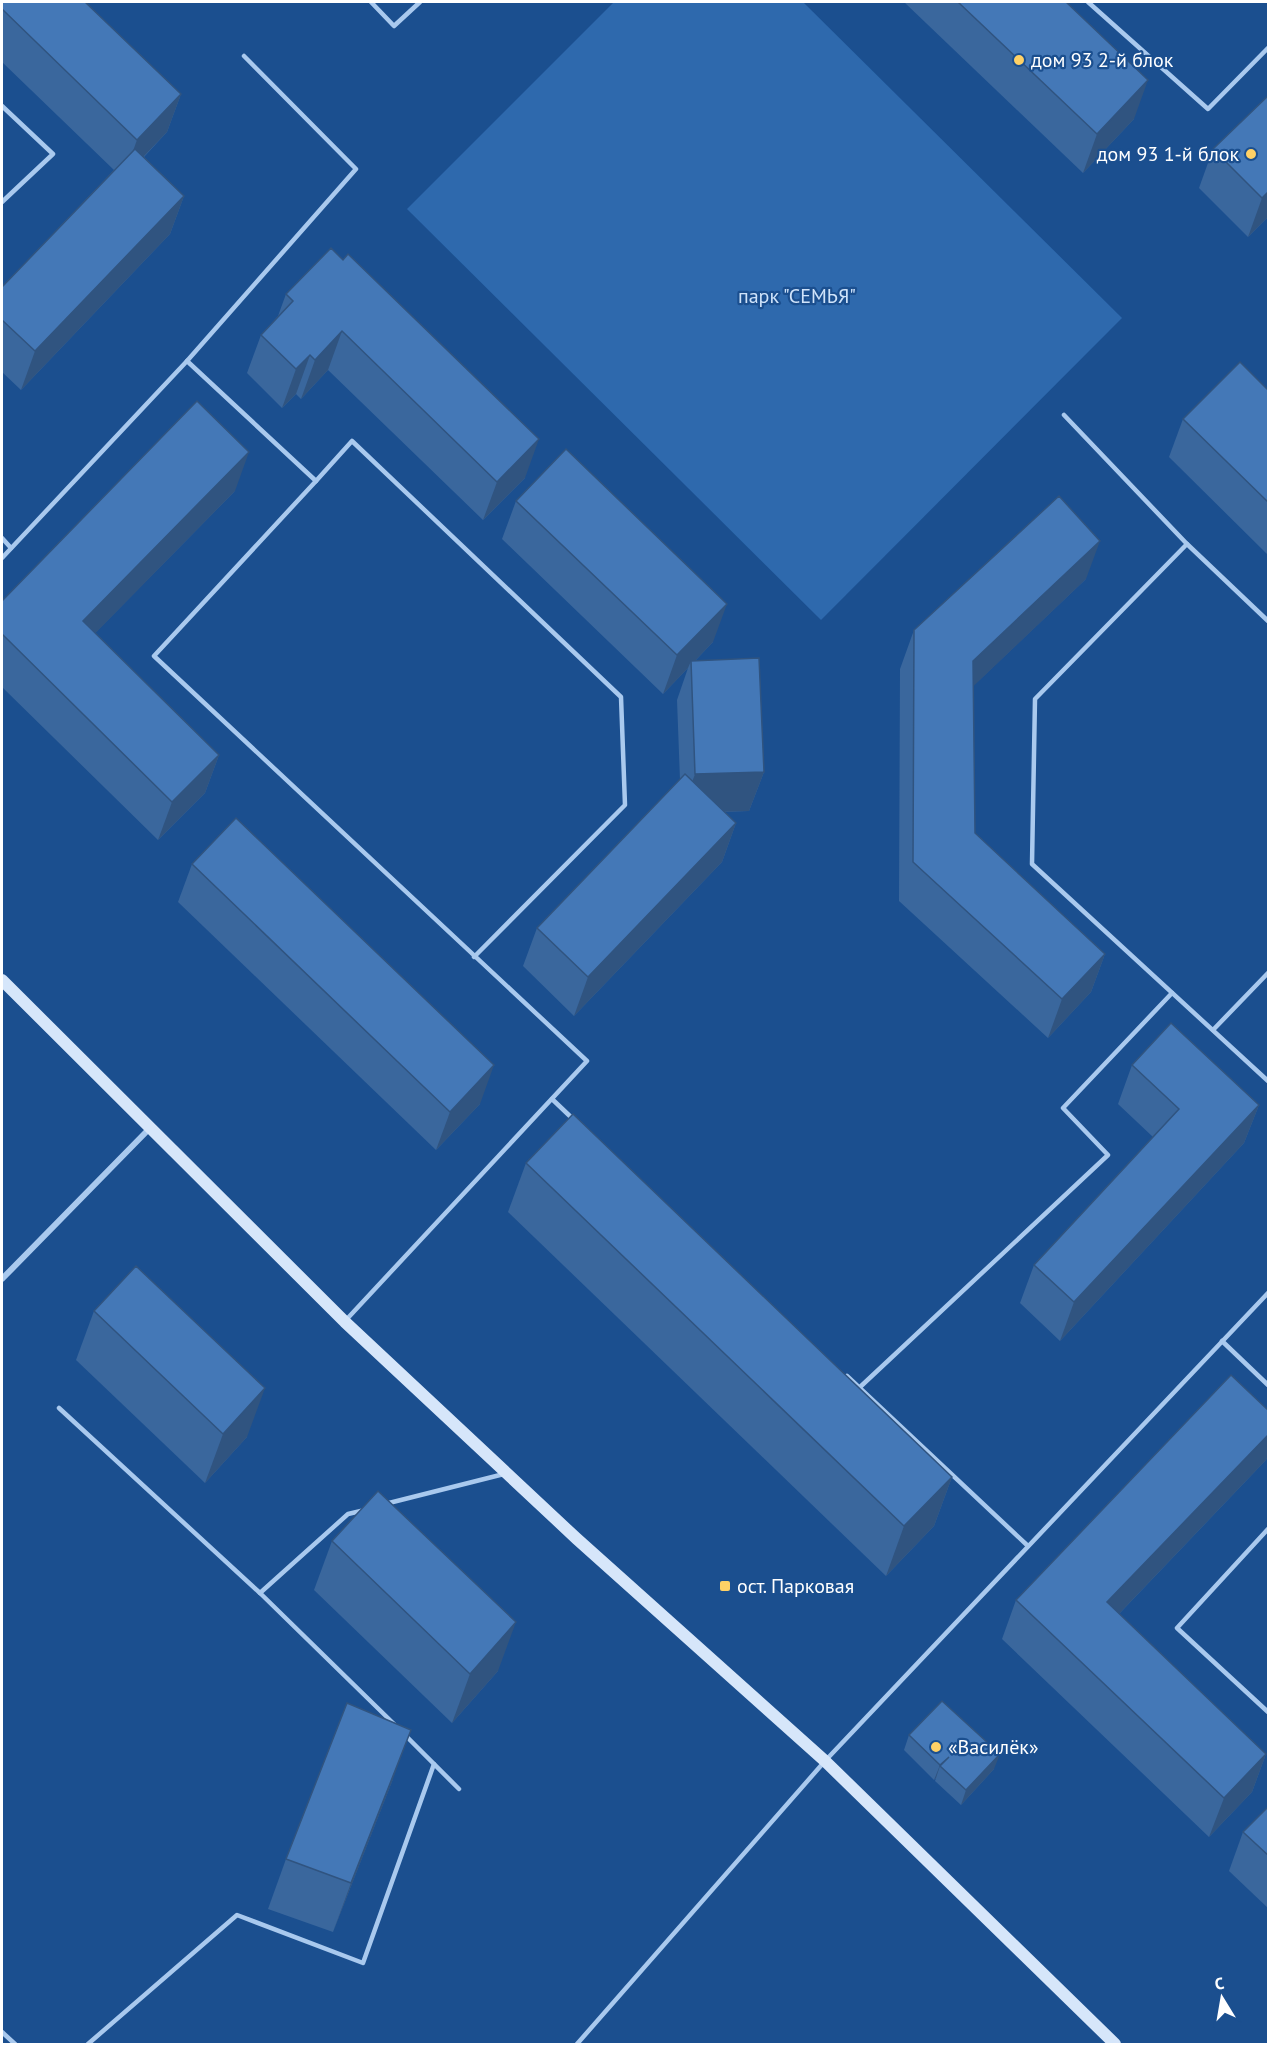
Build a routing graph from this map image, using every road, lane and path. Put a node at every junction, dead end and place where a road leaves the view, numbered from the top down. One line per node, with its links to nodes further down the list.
1 (371, 2): 2 (lane)
2 (420, 2)
3 (1088, 2): 4 (lane)
4 (1269, 48)
5 (244, 56): 8 (lane)
6 (2, 106): 7 (lane)
7 (2, 202)
8 (187, 361): 10 (lane); 13 (lane)
9 (1064, 415): 12 (lane)
10 (316, 481): 16 (lane); 16 (lane)
11 (2, 538): 13 (lane)
12 (1187, 544): 15 (lane); 19 (lane)
13 (11, 548): 14 (lane)
14 (2, 558)
15 (1269, 621)
16 (474, 957): 22 (lane)
17 (1269, 973): 20 (lane)
18 (2, 980): 24 (main road)
19 (1172, 993): 20 (lane); 31 (lane)
20 (1213, 1030): 21 (lane)
21 (1269, 1081)
22 (552, 1099): 23 (lane); 27 (lane)
23 (577, 1123)
24 (150, 1128): 25 (street); 27 (main road)
25 (2, 1279)
26 (1269, 1293): 28 (lane)
27 (345, 1322): 33 (main road)
28 (1222, 1341): 30 (lane); 37 (lane)
29 (842, 1372): 31 (lane)
30 (1269, 1385)
31 (859, 1388): 37 (lane)
32 (59, 1408): 38 (lane)
33 (507, 1473): 34 (lane); 40 (main road)
34 (382, 1505)
35 (370, 1508): 38 (lane)
36 (1269, 1529): 39 (lane)
37 (1028, 1546): 40 (lane)
38 (260, 1593): 41 (lane)
39 (1269, 1712)
40 (825, 1761): 46 (lane); 47 (main road)
41 (434, 1764): 42 (lane); 45 (lane)
42 (459, 1789)
43 (2, 2032): 44 (lane)
44 (15, 2044)
45 (88, 2044)
46 (577, 2044)
47 (1114, 2044)

